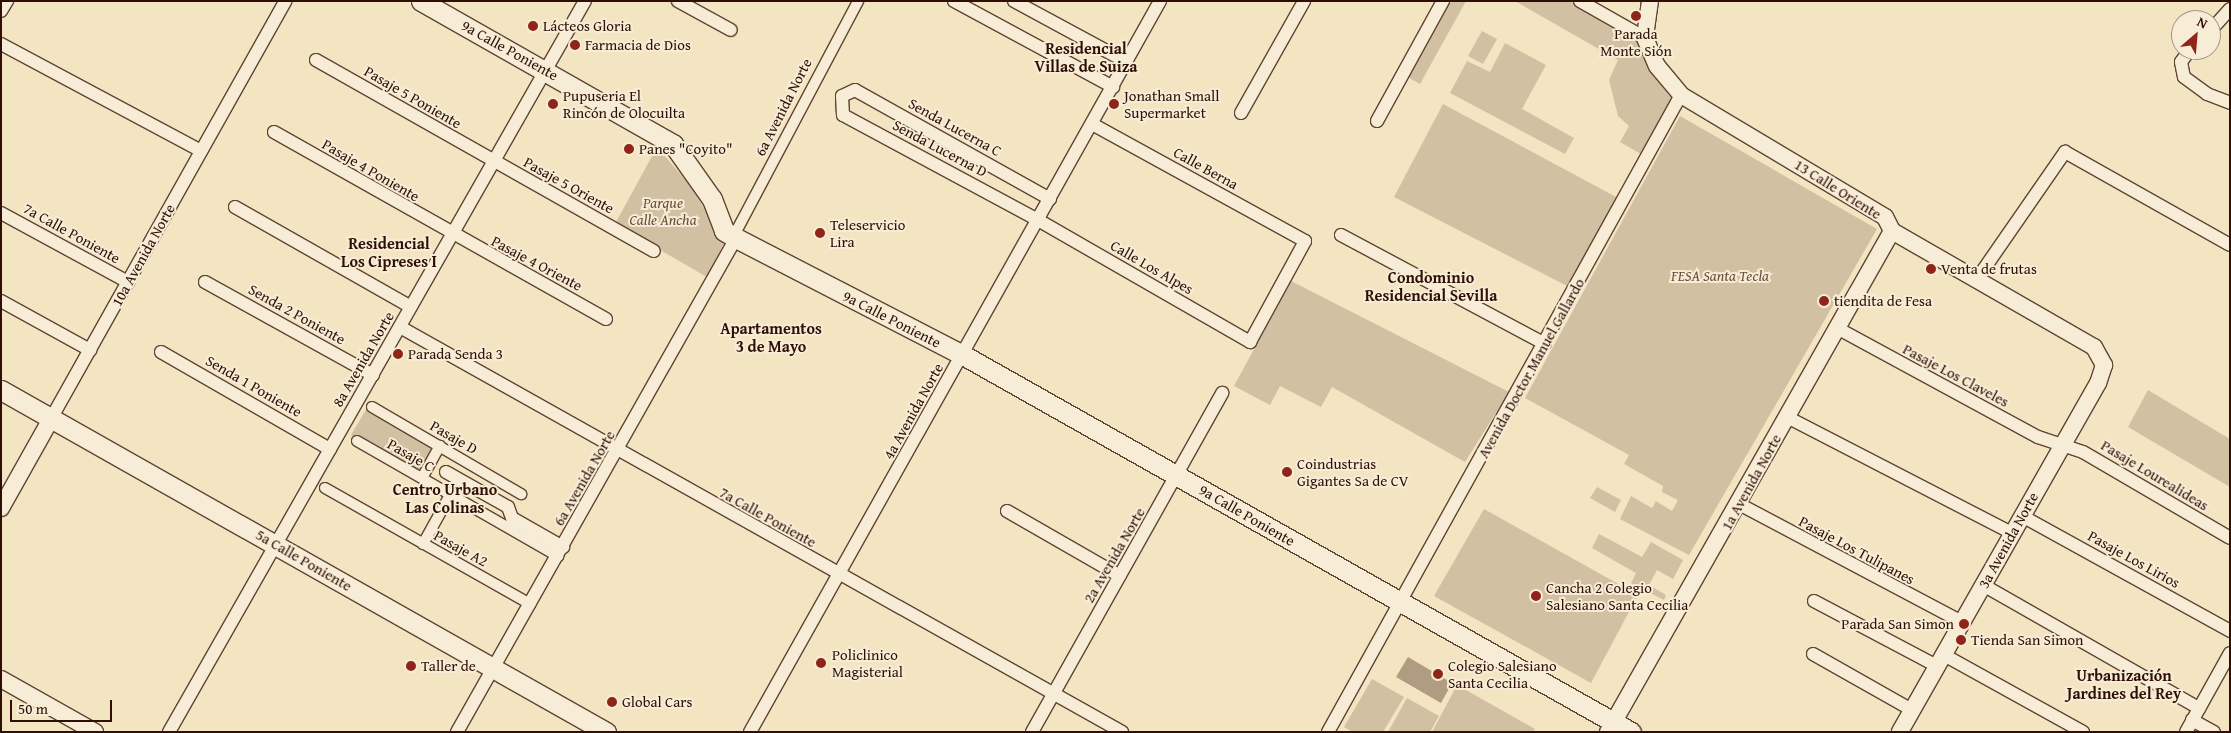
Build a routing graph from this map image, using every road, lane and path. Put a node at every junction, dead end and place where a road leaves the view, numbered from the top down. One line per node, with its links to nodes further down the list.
1 (7, 1): 15 (street)
2 (285, 1): 32 (street, 10a Avenida Norte)
3 (421, 1): 23 (main road, 9a Calle Poniente)
4 (585, 1): 23 (street, 8a Avenida Norte)
5 (678, 1): 17 (street)
6 (858, 1): 39 (street, 6a Avenida Norte)
7 (954, 1): 24 (street)
8 (1014, 1): 22 (street)
9 (1160, 1): 22 (street, 4a Avenida Norte)
10 (1304, 1): 28 (street)
11 (1443, 1): 29 (street)
12 (1580, 1): 18 (street)
13 (1650, 1): 18 (street)
14 (2230, 8): 16 (street)
15 (1, 12)
16 (2221, 18)
17 (730, 30)
18 (1645, 38): 25 (street)
19 (1, 44): 32 (street)
20 (316, 60): 33 (street, Pasaje 5 Poniente)
21 (2182, 60): 27 (street)
22 (1127, 62): 24 (street, 4a Avenida Norte)
23 (547, 70): 33 (street, 8a Avenida Norte); 39 (main road, 9a Calle Poniente)
24 (1113, 87): 30 (street, 4a Avenida Norte)
25 (1681, 95): 38 (street, 13 Calle Oriente); 53 (street, Avenida Doctor Manuel Gallardo)
26 (842, 96): 34 (street, Senda Lucerna C); 37 (street, Senda Lucerna D)
27 (2230, 103)
28 (1241, 113)
29 (1377, 121)
30 (1092, 124): 34 (street, 4a Avenida Norte); 52 (street, Calle Berna)
31 (274, 132): 41 (street, Pasaje 4 Poniente)
32 (201, 151): 45 (street, 10a Avenida Norte)
33 (494, 162): 41 (street, 8a Avenida Norte); 43 (street, Pasaje 5 Oriente)
34 (1050, 199): 37 (street, 4a Avenida Norte)
35 (235, 207): 48 (street)
36 (1, 213): 45 (street, 7a Calle Poniente)
37 (1038, 220): 52 (street, Calle Los Alpes); 57 (street, 4a Avenida Norte)
38 (1892, 231): 44 (street, 13 Calle Oriente); 51 (street, 1a Avenida Norte)
39 (737, 233): 57 (main road, 9a Calle Poniente); 68 (street, 6a Avenida Norte)
40 (1341, 235): 53 (street)
41 (452, 236): 48 (street, 8a Avenida Norte); 49 (street, Pasaje 4 Oriente)
42 (2230, 246): 44 (street)
43 (654, 251)
44 (1977, 280): 54 (street, 13 Calle Oriente)
45 (128, 282): 55 (street, 10a Avenida Norte)
46 (205, 282): 58 (street, Senda 2 Poniente)
47 (1, 301): 55 (street)
48 (411, 307): 50 (street, 8a Avenida Norte)
49 (606, 319)
50 (400, 327): 58 (street, 8a Avenida Norte); 68 (street, 7a Calle Poniente)
51 (1837, 328): 63 (street, 1a Avenida Norte); 65 (street, Pasaje Los Claveles)
52 (1250, 342)
53 (1545, 344): 88 (street, Avenida Doctor Manuel Gallardo)
54 (2094, 346): 65 (street, 3a Avenida Norte)
55 (90, 350): 62 (street, 10a Avenida Norte)
56 (161, 352): 67 (street, Senda 1 Poniente)
57 (963, 355): 70 (main road, 9a Calle Poniente); 84 (street, 4a Avenida Norte)
58 (373, 375): 67 (street, 8a Avenida Norte)
59 (1, 390): 62 (main road, 5a Calle Poniente)
60 (1222, 393): 70 (street, 2a Avenida Norte)
61 (372, 407): 66 (street, Pasaje D)
62 (52, 417): 76 (street, 10a Avenida Norte); 81 (main road, 5a Calle Poniente)
63 (1787, 417): 75 (street, 1a Avenida Norte); 79 (street)
64 (357, 441): 71 (street, Pasaje C)
65 (2062, 444): 78 (street, 3a Avenida Norte); 80 (street, Pasaje Lourealideas)
66 (440, 446): 71 (street); 74 (street, Pasaje D)
67 (330, 449): 81 (street, 8a Avenida Norte)
68 (619, 452): 83 (street, 6a Avenida Norte); 84 (street, 7a Calle Poniente)
69 (446, 472): 83 (street)
70 (1178, 476): 85 (street, 2a Avenida Norte); 88 (main road, 9a Calle Poniente)
71 (422, 478): 73 (street, Pasaje C)
72 (325, 488): 82 (street, Pasaje A2)
73 (450, 494): 82 (street); 83 (street, Pasaje C)
74 (521, 494)
75 (1739, 504): 90 (street, Pasaje Los Tulipanes); 101 (street, 1a Avenida Norte)
76 (1, 508)
77 (1007, 511): 85 (street)
78 (2022, 516): 79 (street, 3a Avenida Norte); 91 (street, Pasaje Los Lirios)
79 (2012, 533): 86 (street, 3a Avenida Norte)
80 (2230, 538)
81 (276, 544): 95 (main road, 5a Calle Poniente); 104 (street, 8a Avenida Norte)
82 (422, 544): 89 (street, Pasaje A2)
83 (561, 551): 89 (street, 6a Avenida Norte)
84 (839, 576): 97 (street, 7a Calle Poniente); 107 (street, 4a Avenida Norte)
85 (1120, 576): 97 (street, 2a Avenida Norte)
86 (1983, 586): 90 (street, 3a Avenida Norte); 98 (street)
87 (1814, 601): 94 (street)
88 (1400, 602): 101 (main road, 9a Calle Poniente); 110 (street, Avenida Doctor Manuel Gallardo)
89 (530, 604): 95 (street, 6a Avenida Norte)
90 (1962, 622): 94 (street, 3a Avenida Norte)
91 (2230, 631)
92 (2230, 653): 98 (street)
93 (1813, 654): 99 (street)
94 (1940, 660): 99 (street, 3a Avenida Norte); 112 (street)
95 (493, 668): 105 (street, 6a Avenida Norte); 106 (main road, 5a Calle Poniente)
96 (1, 679): 103 (street)
97 (1053, 695): 108 (street, 2a Avenida Norte); 109 (street, 7a Calle Poniente)
98 (2199, 708): 100 (street)
99 (1912, 710): 102 (street, 3a Avenida Norte)
100 (2192, 720): 113 (street); 114 (street)
101 (1611, 727): 111 (main road, 9a Calle Poniente)
102 (1902, 731)
103 (95, 732)
104 (169, 732)
105 (457, 732)
106 (606, 732)
107 (750, 732)
108 (1032, 732)
109 (1122, 732)
110 (1328, 732)
111 (1631, 732)
112 (2082, 732)
113 (2186, 732)
114 (2214, 732)

